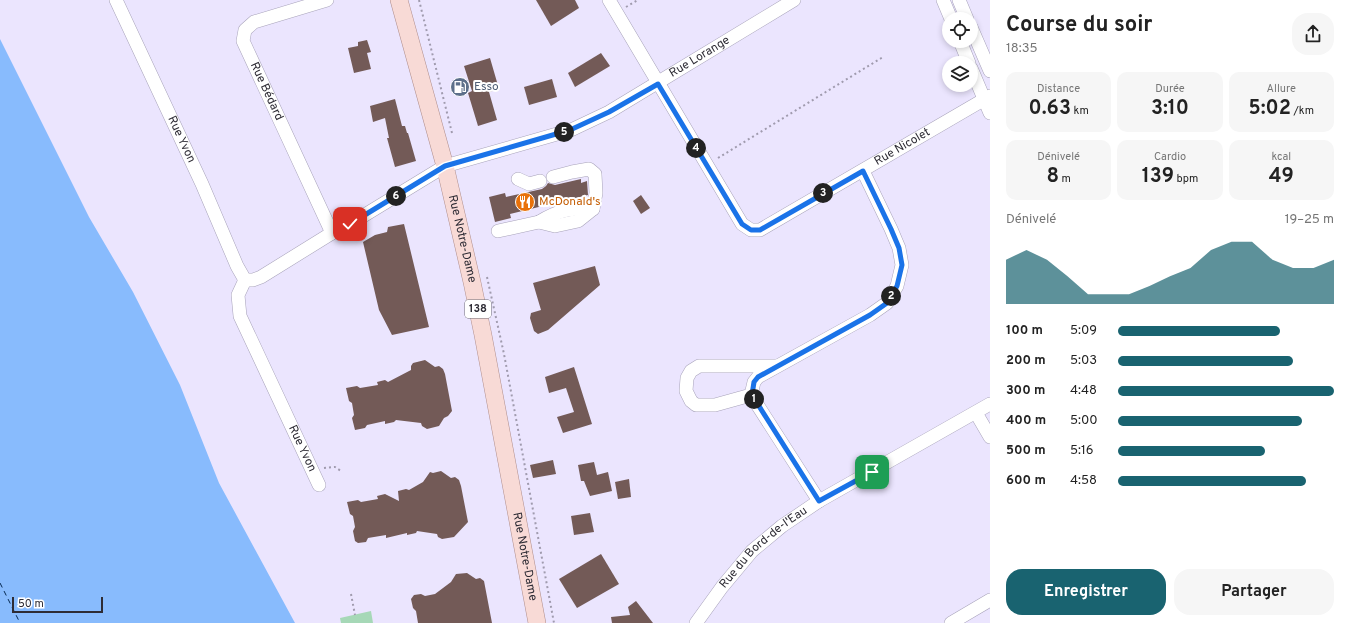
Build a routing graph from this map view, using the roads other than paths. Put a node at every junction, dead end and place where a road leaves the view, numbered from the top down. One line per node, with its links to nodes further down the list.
1 (116, 0): 23 (street, Rue Yvon)
2 (327, 0): 22 (street, Rue Bédard)
3 (399, 0): 16 (main road, Rue Notre-Dame / 138)
4 (609, 0): 13 (street)
5 (794, 0): 13 (street, Rue Lorange)
6 (943, 0): 8 (street)
7 (959, 0): 9 (street)
8 (948, 12)
9 (964, 12)
10 (978, 43): 11 (street)
11 (990, 71)
12 (978, 81): 14 (street)
13 (658, 84): 16 (street, Rue Lorange); 17 (street, Rue Nicolet)
14 (987, 97): 15 (street); 17 (street, Rue Nicolet)
15 (990, 113)
16 (445, 166): 22 (street, Rue Lorange); 32 (main road, Rue Notre-Dame / 138)
17 (863, 171): 24 (street)
18 (553, 177): 21 (street)
19 (518, 179): 20 (street)
20 (540, 181)
21 (498, 231)
22 (332, 233): 23 (street, Rue Lorange)
23 (245, 280): 29 (street, Rue Yvon)
24 (778, 366): 25 (street); 25 (street)
25 (752, 395): 30 (street)
26 (990, 404): 27 (street, Rue du Bord-de-l'Eau)
27 (976, 413): 28 (street); 30 (street, Rue du Bord-de-l'Eau)
28 (990, 437)
29 (319, 485)
30 (819, 501): 33 (street, Rue du Bord-de-l'Eau)
31 (990, 600): 34 (street)
32 (537, 623)
33 (696, 623)
34 (951, 623)

